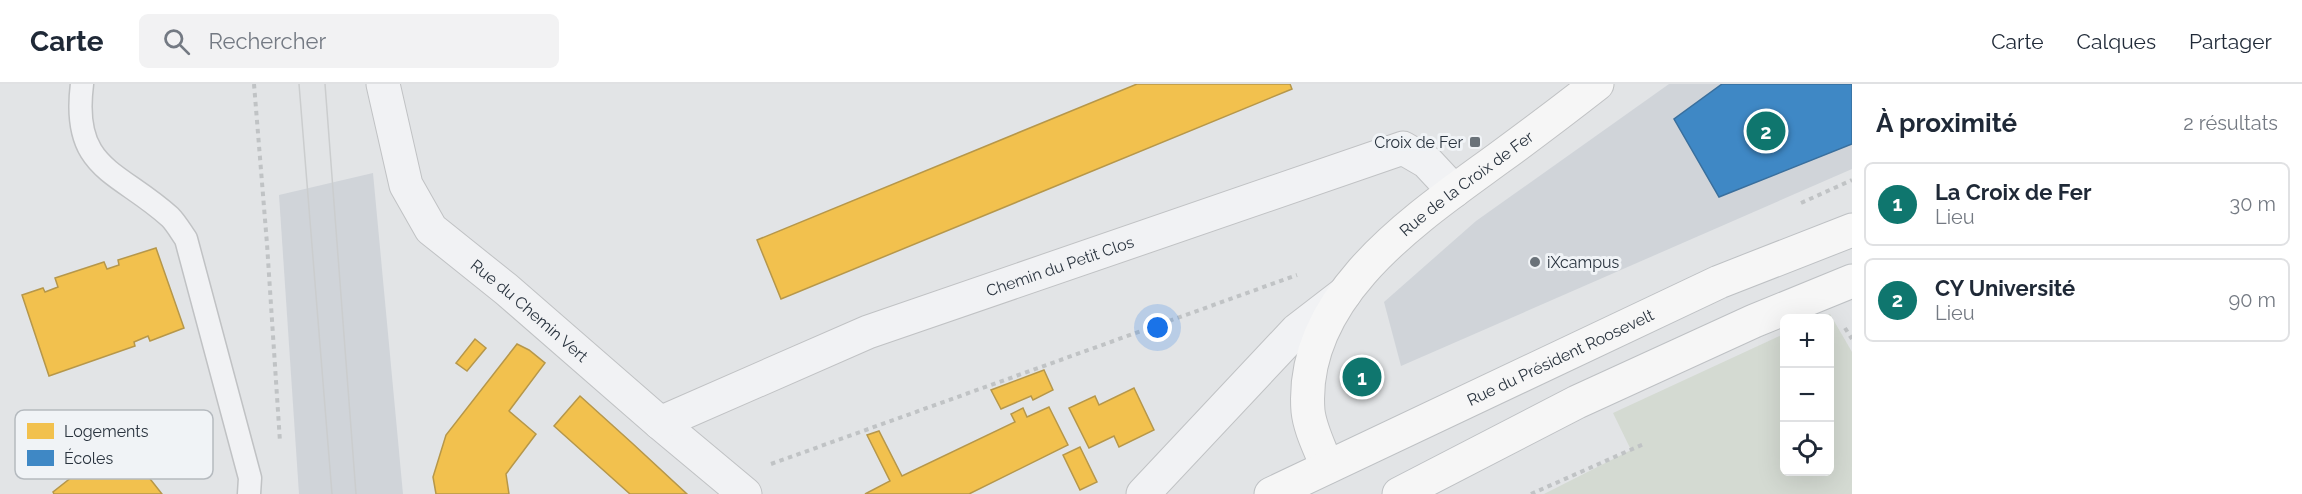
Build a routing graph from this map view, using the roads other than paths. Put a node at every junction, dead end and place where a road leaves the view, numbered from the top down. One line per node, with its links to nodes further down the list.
1 (82, 84): 11 (lane)
2 (382, 84): 8 (street, Rue du Chemin Vert)
3 (1597, 84): 4 (main road, Rue de la Croix de Fer)
4 (1454, 191): 7 (main road, Rue de la Croix de Fer); 8 (street, Chemin du Petit Clos)
5 (1852, 230): 9 (main road, Rue du Président Roosevelt)
6 (1852, 281): 14 (main road)
7 (1344, 293): 9 (main road, Rue de la Croix de Fer); 12 (street, Rue de la Croix de Fer)
8 (660, 423): 10 (street, Rue du Chemin Vert)
9 (1332, 481): 13 (main road, Rue du Président Roosevelt)
10 (736, 487)
11 (249, 494)
12 (1143, 494)
13 (1271, 494)
14 (1399, 494)

